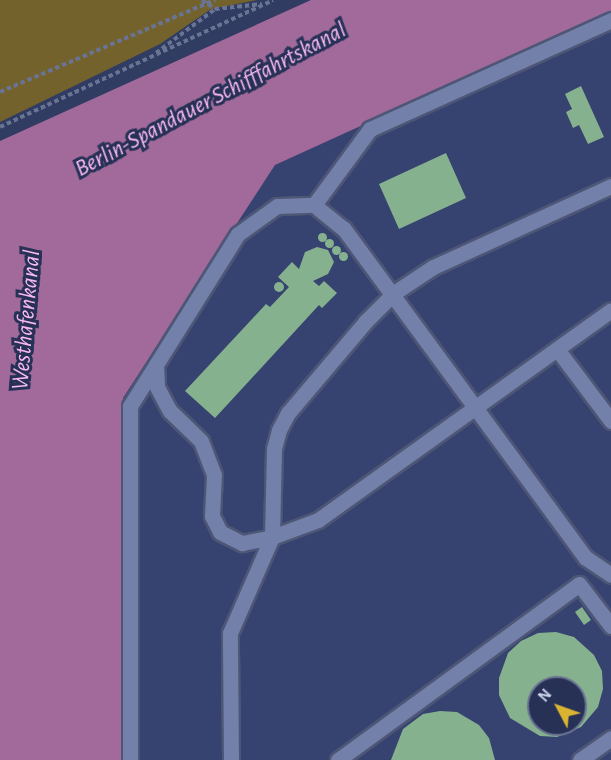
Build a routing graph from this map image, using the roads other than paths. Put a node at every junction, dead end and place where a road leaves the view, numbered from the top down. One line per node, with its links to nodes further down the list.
1 (611, 20): 3 (lane)
2 (611, 186): 4 (lane)
3 (314, 205): 4 (lane); 7 (lane)
4 (394, 293): 8 (lane); 10 (lane)
5 (611, 310): 6 (lane)
6 (557, 349): 8 (lane); 9 (lane)
7 (156, 365): 10 (lane); 14 (lane)
8 (476, 406): 10 (lane); 11 (lane)
9 (611, 421)
10 (272, 537): 15 (lane)
11 (611, 575)
12 (611, 626): 16 (lane)
13 (611, 738): 17 (lane)
14 (130, 760)
15 (231, 760)
16 (338, 760)
17 (580, 760)

